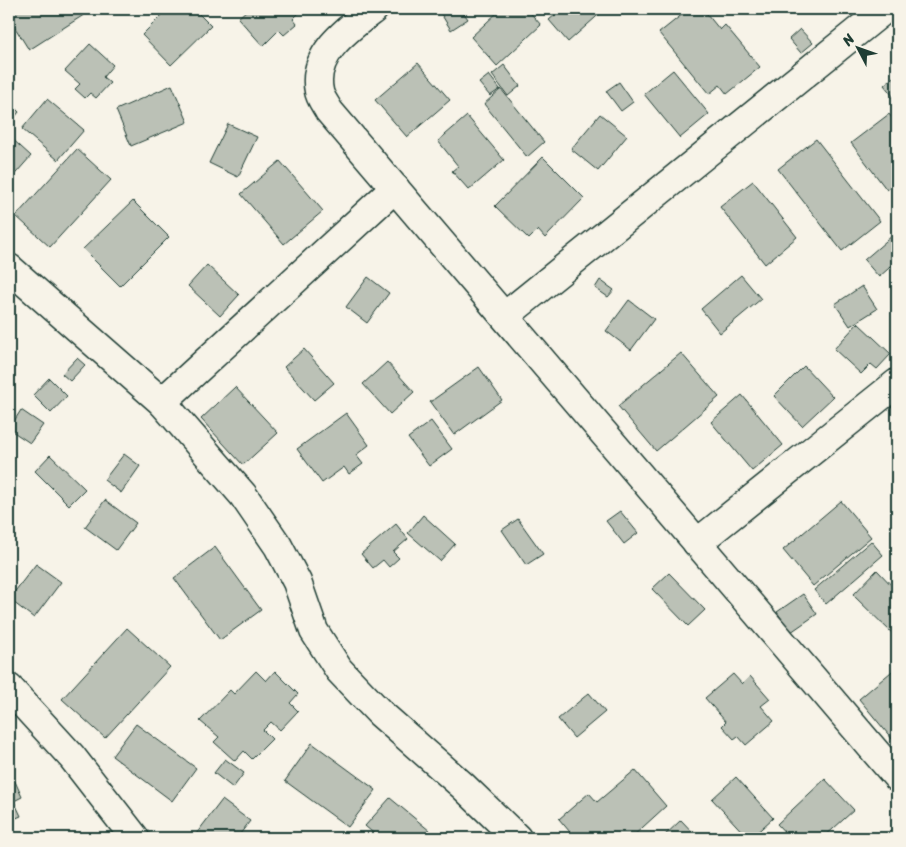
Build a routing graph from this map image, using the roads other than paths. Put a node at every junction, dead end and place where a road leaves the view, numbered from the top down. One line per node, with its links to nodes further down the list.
1 (374, 9): 3 (street)
2 (885, 9): 5 (street)
3 (395, 188): 5 (street); 7 (street)
4 (9, 268): 7 (street)
5 (505, 316): 8 (street)
6 (897, 383): 8 (street)
7 (162, 402): 12 (street)
8 (697, 542): 10 (street)
9 (9, 688): 11 (street)
10 (896, 774)
11 (135, 838)
12 (517, 838)

